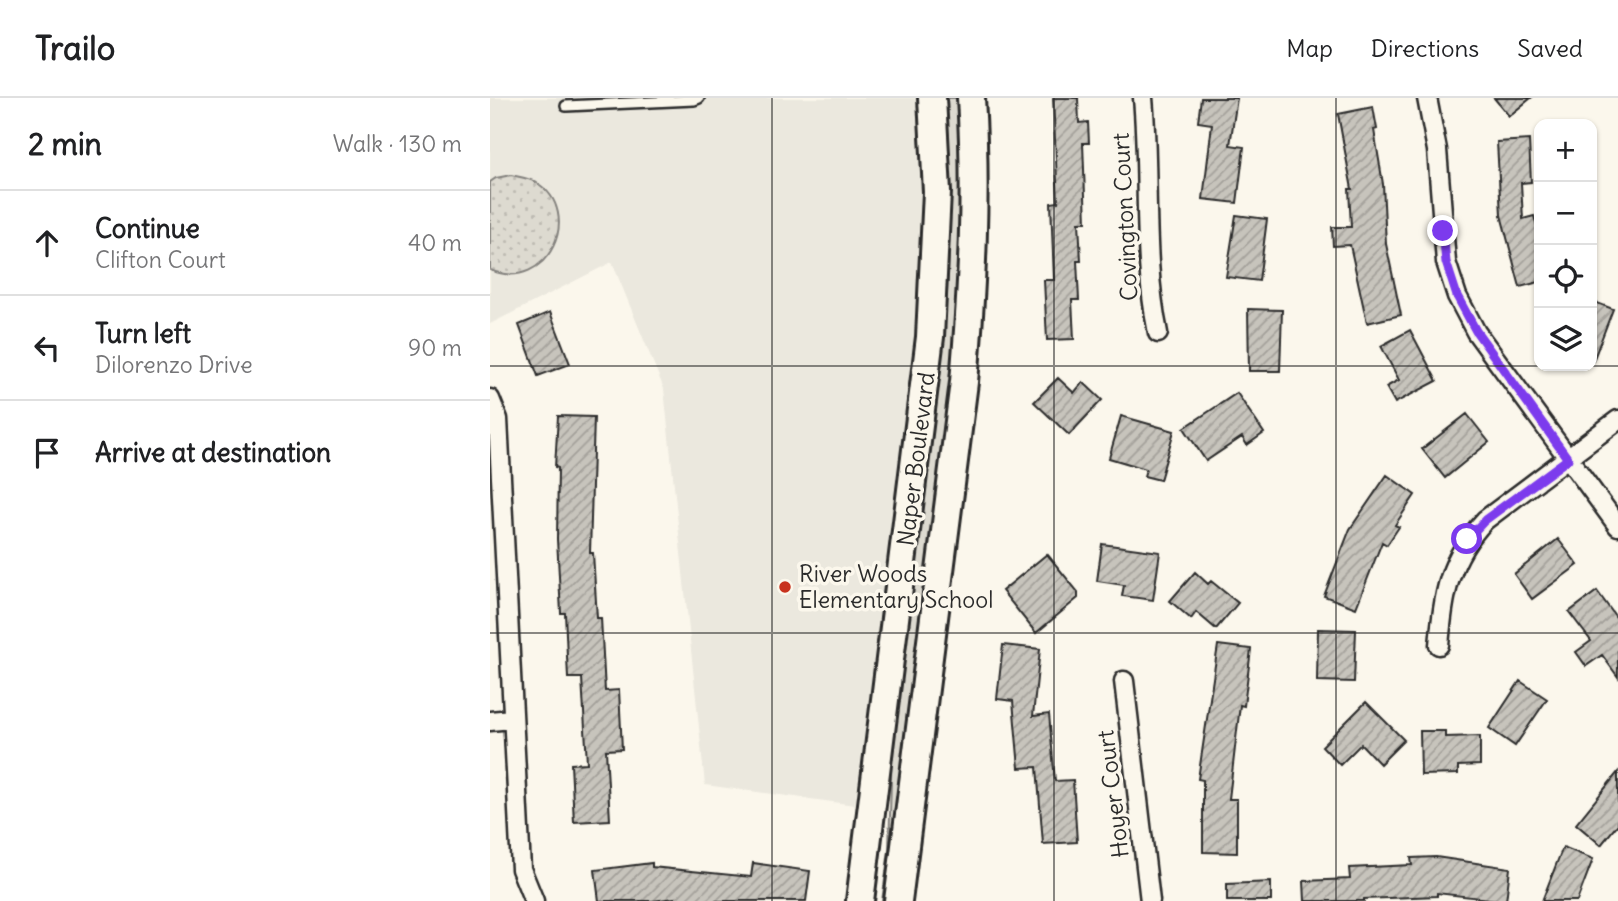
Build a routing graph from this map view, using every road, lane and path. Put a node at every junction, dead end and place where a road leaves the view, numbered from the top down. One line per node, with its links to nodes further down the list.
1 (699, 98): 6 (lane)
2 (932, 98): 17 (main road, Naper Boulevard)
3 (971, 98): 18 (main road, Naper Boulevard)
4 (1143, 98): 7 (street, Covington Court)
5 (1427, 98): 10 (street)
6 (566, 106)
7 (1158, 333)
8 (490, 399): 14 (street)
9 (1618, 420): 10 (street)
10 (1568, 459): 11 (street); 12 (street)
11 (1618, 526)
12 (1439, 646)
13 (1124, 681): 19 (street, Hoyer Court)
14 (512, 719): 15 (street); 16 (street)
15 (490, 721)
16 (534, 901)
17 (860, 901)
18 (898, 901)
19 (1150, 901)

